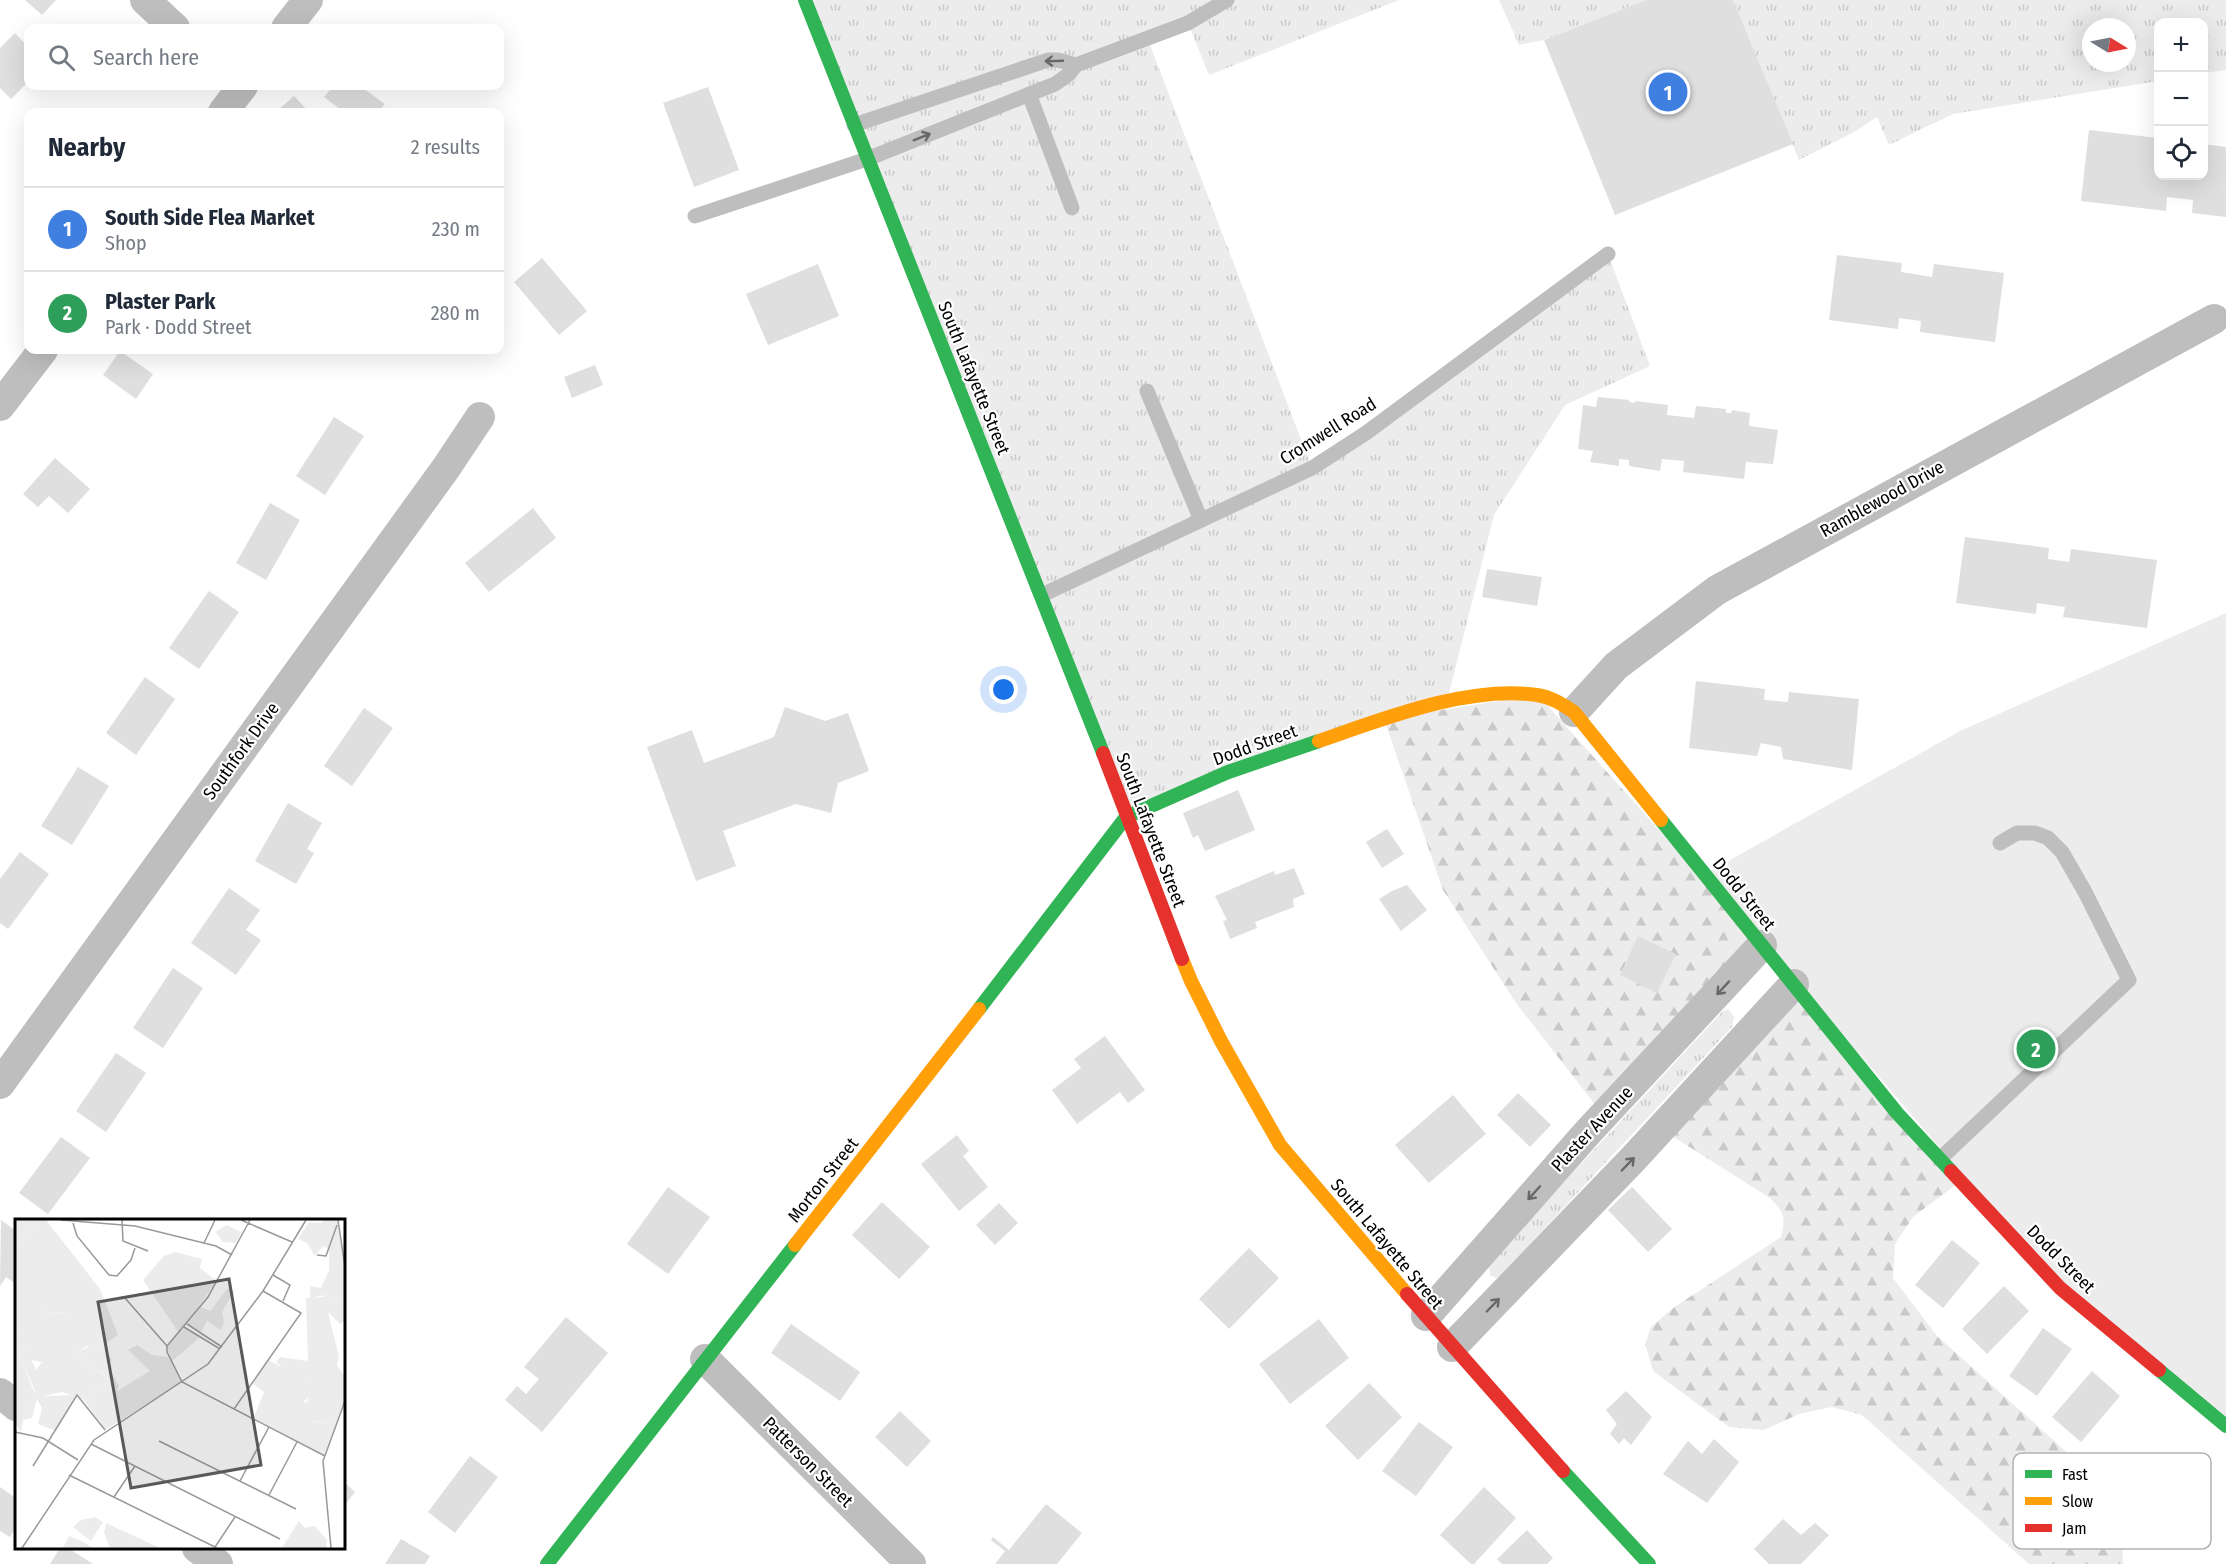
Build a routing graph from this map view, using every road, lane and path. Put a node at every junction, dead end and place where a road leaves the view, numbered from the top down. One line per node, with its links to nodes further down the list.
1 (146, 0): 5 (street)
2 (308, 0): 6 (street)
3 (805, 0): 9 (street, South Lafayette Street)
4 (1227, 0): 7 (lane)
5 (171, 24)
6 (289, 24)
7 (1076, 65): 8 (lane); 9 (lane, one-way to 9)
8 (1029, 94): 10 (lane, one-way to 8); 11 (lane)
9 (854, 125): 10 (street, South Lafayette Street)
10 (867, 159): 12 (lane); 20 (street, South Lafayette Street)
11 (1072, 208)
12 (695, 216)
13 (1608, 254): 19 (lane, Cromwell Road)
14 (2214, 319): 21 (street, Ramblewood Drive)
15 (40, 354): 17 (street)
16 (1148, 391): 19 (lane)
17 (0, 406)
18 (480, 417): 26 (street, Southfork Drive)
19 (1201, 520): 20 (lane, Cromwell Road)
20 (1042, 595): 22 (street, South Lafayette Street)
21 (1574, 712): 22 (street, Dodd Street); 24 (street, Dodd Street)
22 (1126, 817): 28 (street, South Lafayette Street); 30 (street, Morton Street)
23 (2000, 843): 27 (lane)
24 (1762, 945): 25 (street, Dodd Street); 28 (street, Plaster Avenue, one-way to 28)
25 (1794, 984): 27 (street, Dodd Street); 29 (street, one-way to 25)
26 (0, 1084)
27 (1940, 1159): 33 (street, Dodd Street)
28 (1426, 1316): 29 (street, South Lafayette Street)
29 (1452, 1347): 38 (street, South Lafayette Street)
30 (705, 1359): 36 (street, Morton Street); 37 (street, Patterson Street)
31 (0, 1393): 32 (street)
32 (15, 1405)
33 (2226, 1426)
34 (198, 1549): 35 (street)
35 (218, 1564)
36 (547, 1564)
37 (911, 1564)
38 (1649, 1564)

